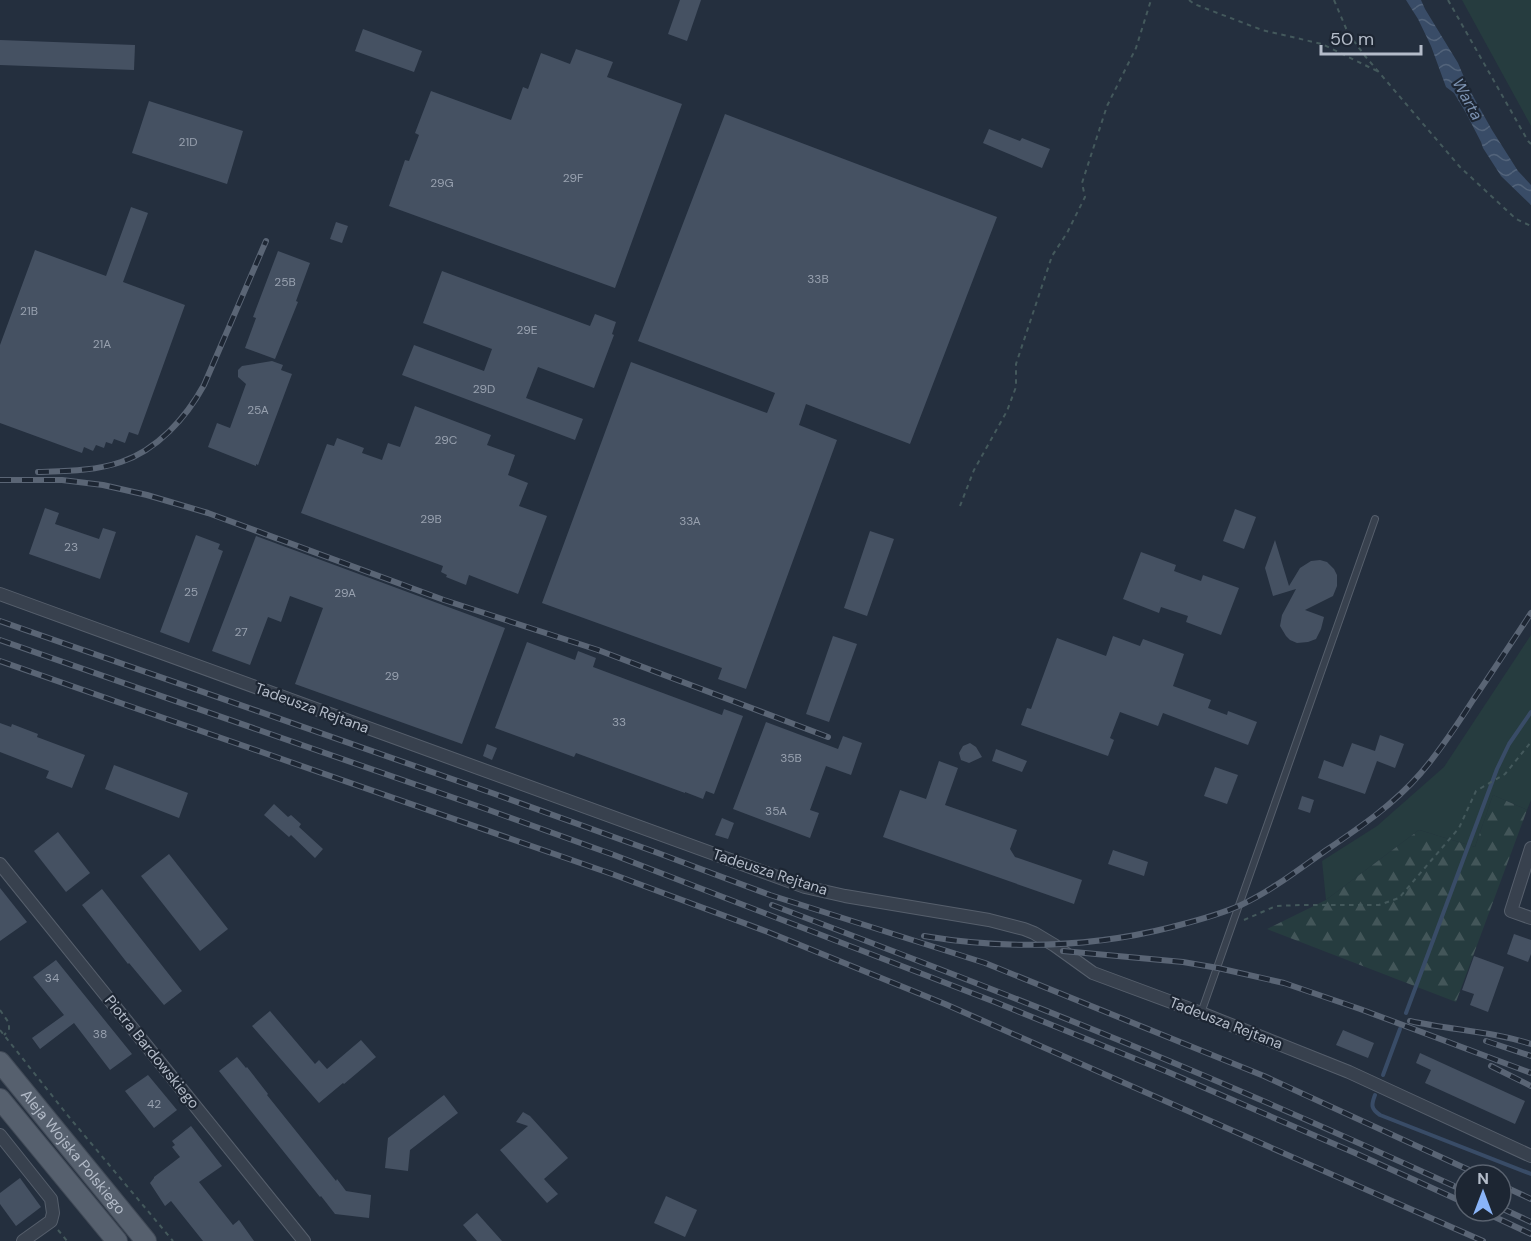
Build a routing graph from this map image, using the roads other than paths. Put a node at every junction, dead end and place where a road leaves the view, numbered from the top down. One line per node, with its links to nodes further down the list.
1 (1375, 519): 6 (lane)
2 (0, 594): 6 (street, Tadeusza Rejtana)
3 (1531, 848): 5 (street)
4 (0, 864): 14 (street, Piotra Bardowskiego)
5 (1531, 918)
6 (1201, 1013): 10 (street, Tadeusza Rejtana)
7 (0, 1062): 13 (main road, Aleja Wojska Polskiego)
8 (0, 1099): 12 (main road, Aleja Wojska Polskiego)
9 (0, 1136): 11 (street)
10 (1531, 1156)
11 (23, 1241)
12 (117, 1241)
13 (146, 1241)
14 (304, 1241)

